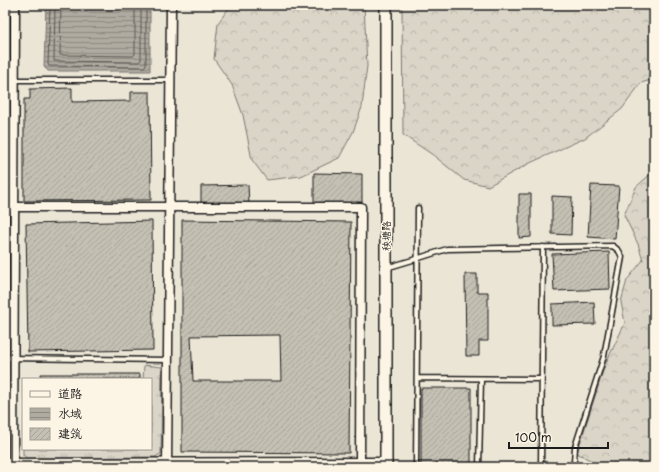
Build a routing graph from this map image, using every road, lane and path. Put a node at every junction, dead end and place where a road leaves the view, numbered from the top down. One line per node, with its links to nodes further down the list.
1 (15, 5): 4 (street)
2 (171, 5): 5 (street)
3 (386, 5): 12 (main road, 秧塘路)
4 (15, 80): 5 (lane); 7 (street)
5 (170, 80): 8 (street)
6 (5, 207): 7 (street)
7 (14, 207): 8 (street); 13 (street)
8 (169, 207): 14 (street); 19 (street)
9 (418, 208): 11 (lane)
10 (543, 247): 11 (lane); 16 (lane); 25 (lane)
11 (418, 259): 12 (lane); 15 (lane)
12 (386, 268): 20 (main road, 秧塘路)
13 (9, 358): 14 (lane); 18 (street)
14 (168, 360): 21 (street)
15 (417, 378): 17 (lane); 22 (lane)
16 (542, 379): 17 (lane); 24 (lane)
17 (481, 380): 23 (lane)
18 (9, 463): 21 (street)
19 (360, 464): 20 (street); 21 (street)
20 (386, 464)
21 (167, 465)
22 (416, 467)
23 (478, 467)
24 (541, 467)
25 (575, 467)

